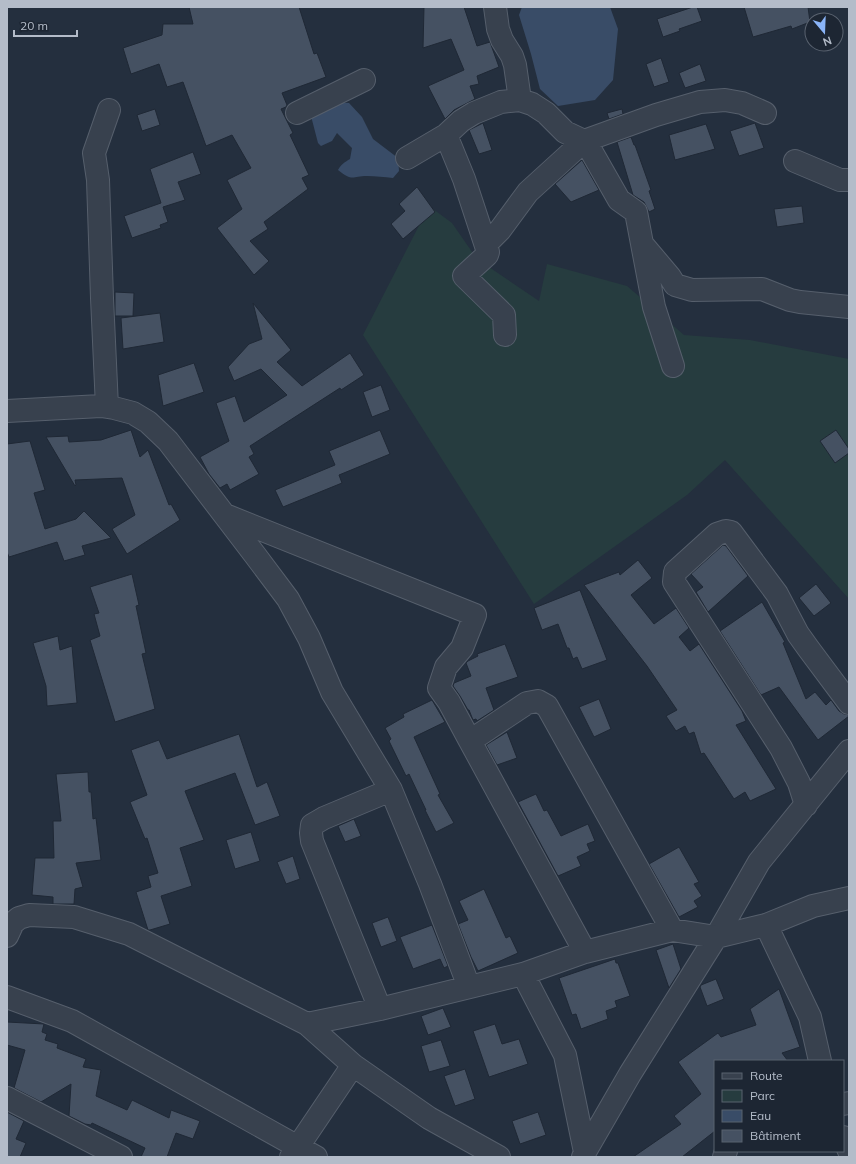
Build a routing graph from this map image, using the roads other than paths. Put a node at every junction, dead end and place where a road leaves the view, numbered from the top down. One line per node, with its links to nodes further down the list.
1 (495, 7): 3 (street)
2 (364, 80): 5 (street)
3 (520, 100): 7 (street); 8 (street)
4 (109, 110): 17 (street)
5 (297, 113)
6 (765, 113): 8 (street)
7 (446, 135): 9 (street); 13 (street)
8 (584, 141): 12 (street); 13 (street)
9 (407, 158)
10 (795, 161): 11 (street)
11 (849, 180)
12 (642, 243): 14 (street); 16 (street)
13 (486, 244): 15 (street)
14 (849, 307)
15 (506, 335)
16 (673, 366)
17 (107, 407): 18 (street); 19 (street)
18 (7, 411)
19 (225, 515): 21 (street); 23 (street)
20 (849, 703): 24 (street)
21 (470, 740): 27 (street); 30 (street)
22 (849, 751): 24 (street)
23 (391, 790): 32 (street); 34 (street)
24 (806, 805): 29 (street)
25 (849, 898): 26 (street)
26 (766, 925): 29 (street); 36 (street)
27 (672, 930): 29 (street); 30 (street)
28 (7, 936): 35 (street)
29 (716, 937): 42 (street)
30 (585, 952): 31 (street)
31 (523, 974): 32 (street); 42 (street)
32 (469, 987): 34 (street)
33 (7, 997): 40 (street)
34 (380, 1009): 35 (street)
35 (307, 1024): 37 (street)
36 (820, 1060)
37 (353, 1065): 40 (street); 45 (street)
38 (7, 1098): 43 (street)
39 (844, 1139): 41 (street)
40 (294, 1151): 44 (street)
41 (849, 1151)
42 (584, 1155)
43 (121, 1157)
44 (316, 1157)
45 (499, 1157)

